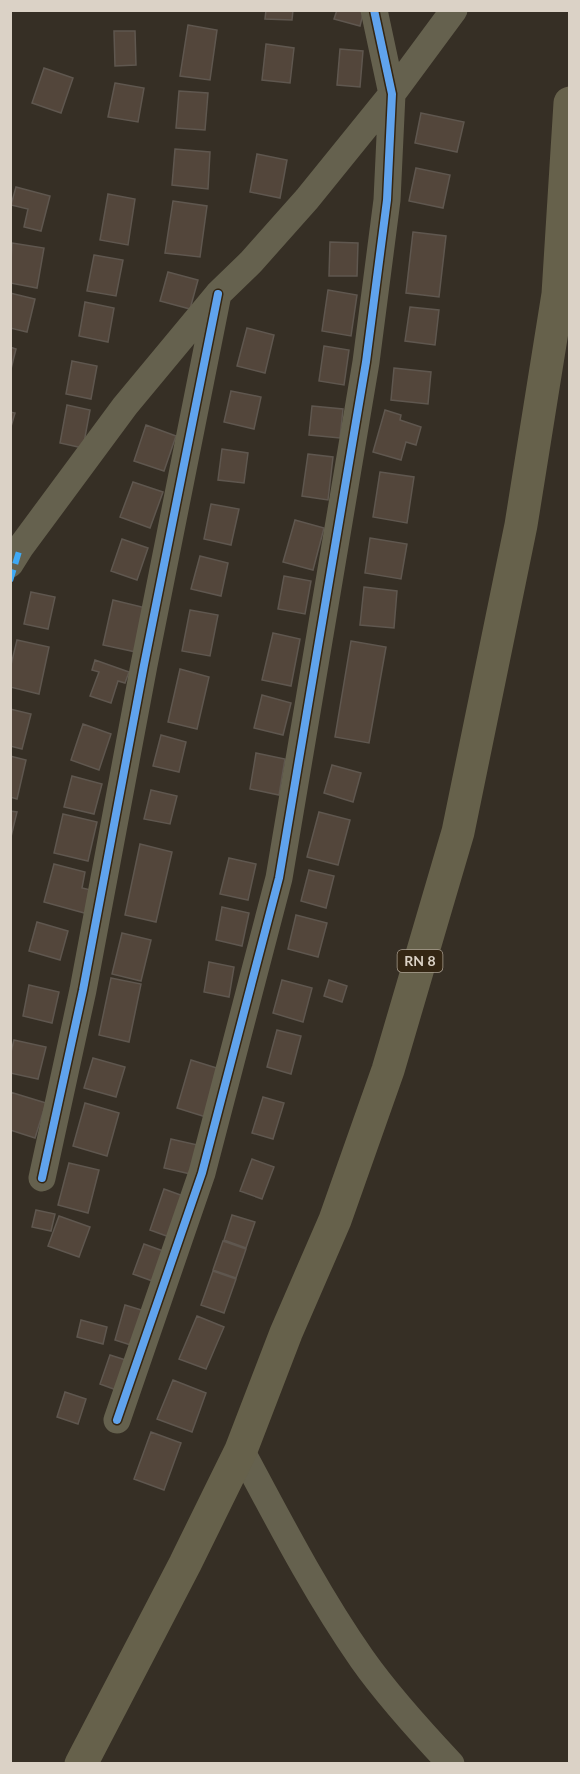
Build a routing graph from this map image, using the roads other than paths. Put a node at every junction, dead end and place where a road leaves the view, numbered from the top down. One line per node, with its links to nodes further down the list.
1 (374, 10): 3 (street)
2 (454, 10): 3 (street)
3 (392, 93): 5 (street); 8 (street)
4 (570, 103): 9 (main road, RN 8)
5 (218, 294): 6 (street); 7 (street)
6 (10, 564)
7 (42, 1178)
8 (117, 1420)
9 (241, 1450): 10 (main road, RN 8); 11 (street)
10 (81, 1764)
11 (451, 1764)

